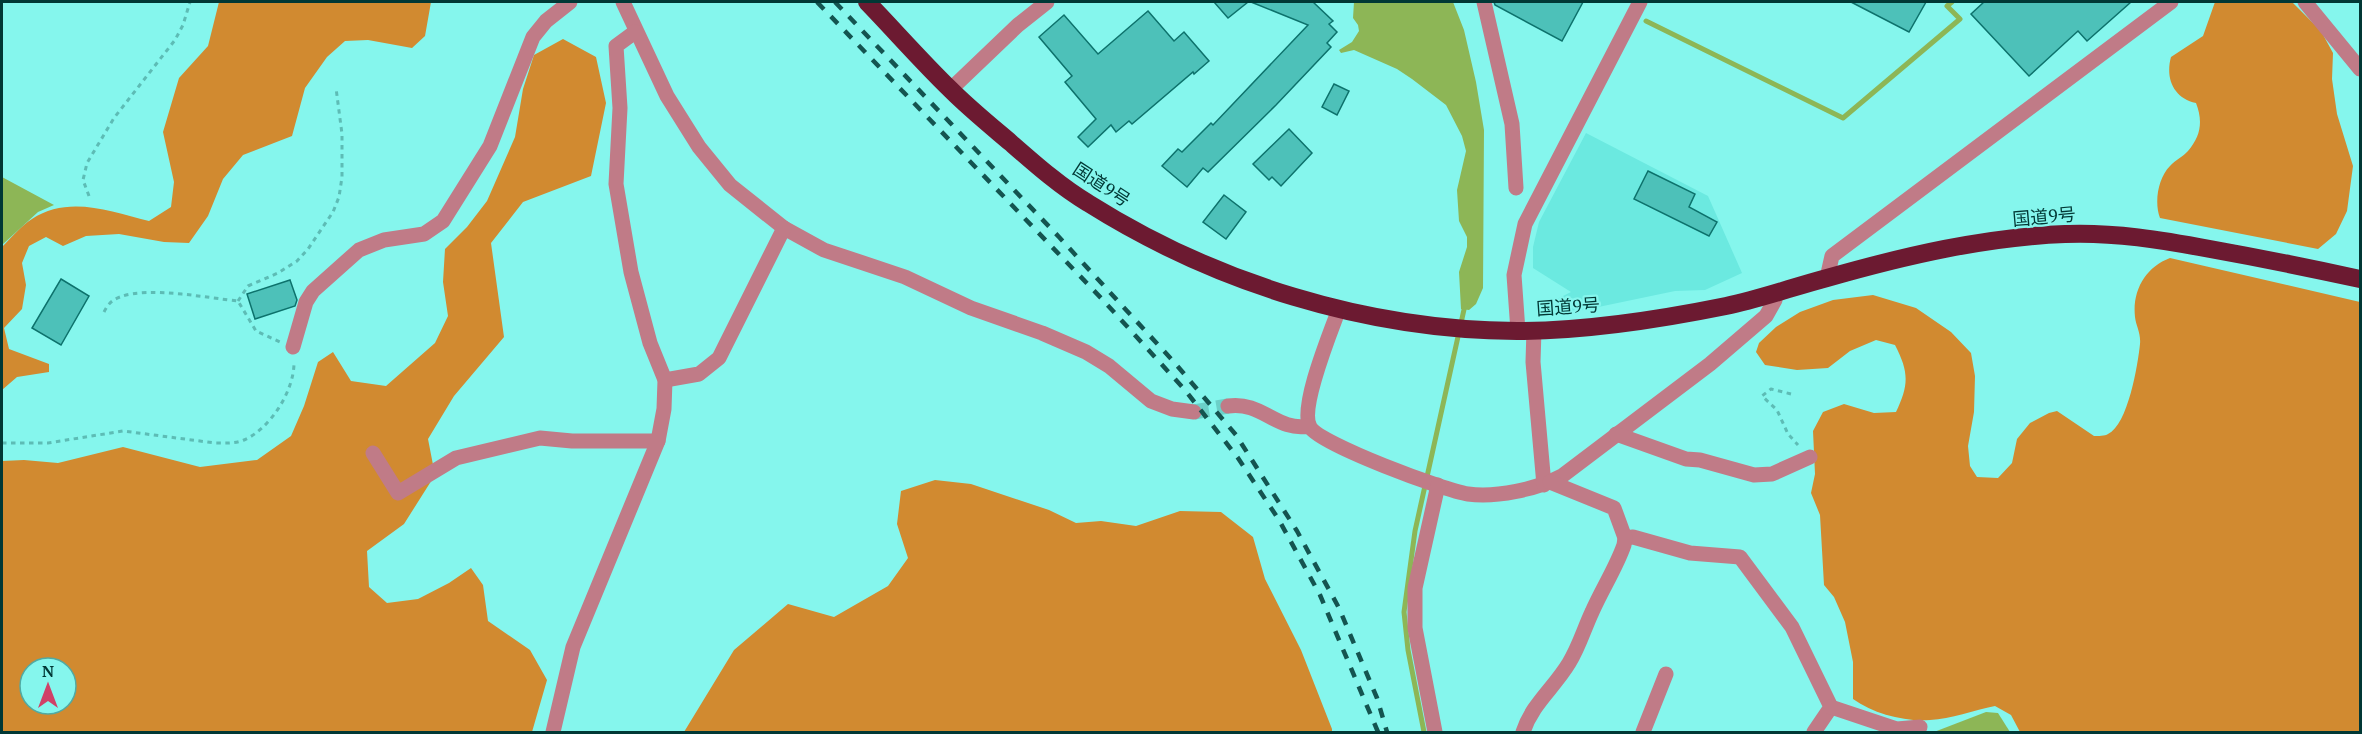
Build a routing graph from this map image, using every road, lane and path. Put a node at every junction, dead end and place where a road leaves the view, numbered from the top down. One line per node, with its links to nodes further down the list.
1 (190, 2): 15 (path)
2 (570, 2): 24 (street)
3 (623, 2): 10 (street)
4 (867, 2): 13 (highway, 国道9号)
5 (1047, 2): 13 (street)
6 (1484, 2): 14 (street)
7 (1640, 2): 23 (street)
8 (2171, 2): 17 (street)
9 (2305, 2): 11 (street)
10 (635, 32): 16 (street); 25 (street)
11 (2361, 69)
12 (336, 88): 20 (path)
13 (950, 90): 21 (highway, 国道9号)
14 (1516, 188)
15 (89, 196)
16 (784, 228): 25 (street); 28 (street)
17 (1827, 278): 18 (highway, 国道9号); 19 (highway, 国道9号)
18 (2361, 279)
19 (1775, 293): 23 (highway, 国道9号); 30 (street)
20 (238, 301): 22 (path); 24 (path)
21 (1339, 309): 23 (highway, 国道9号); 29 (street)
22 (104, 312)
23 (1526, 331): 36 (street)
24 (293, 347): 32 (path)
25 (665, 380): 31 (street)
26 (1791, 394): 34 (path)
27 (1228, 406): 29 (street)
28 (1194, 412)
29 (1309, 426): 35 (street)
30 (1616, 434): 34 (street); 36 (street)
31 (658, 441): 33 (street); 41 (street)
32 (2, 443)
33 (373, 453)
34 (1810, 457)
35 (1430, 482): 36 (street); 42 (street)
36 (1547, 484): 37 (street)
37 (1625, 538): 39 (street); 43 (street)
38 (1666, 674): 44 (street)
39 (1831, 707): 40 (street); 45 (street)
40 (1920, 727)
41 (553, 732)
42 (1435, 732)
43 (1523, 732)
44 (1643, 732)
45 (1814, 732)

